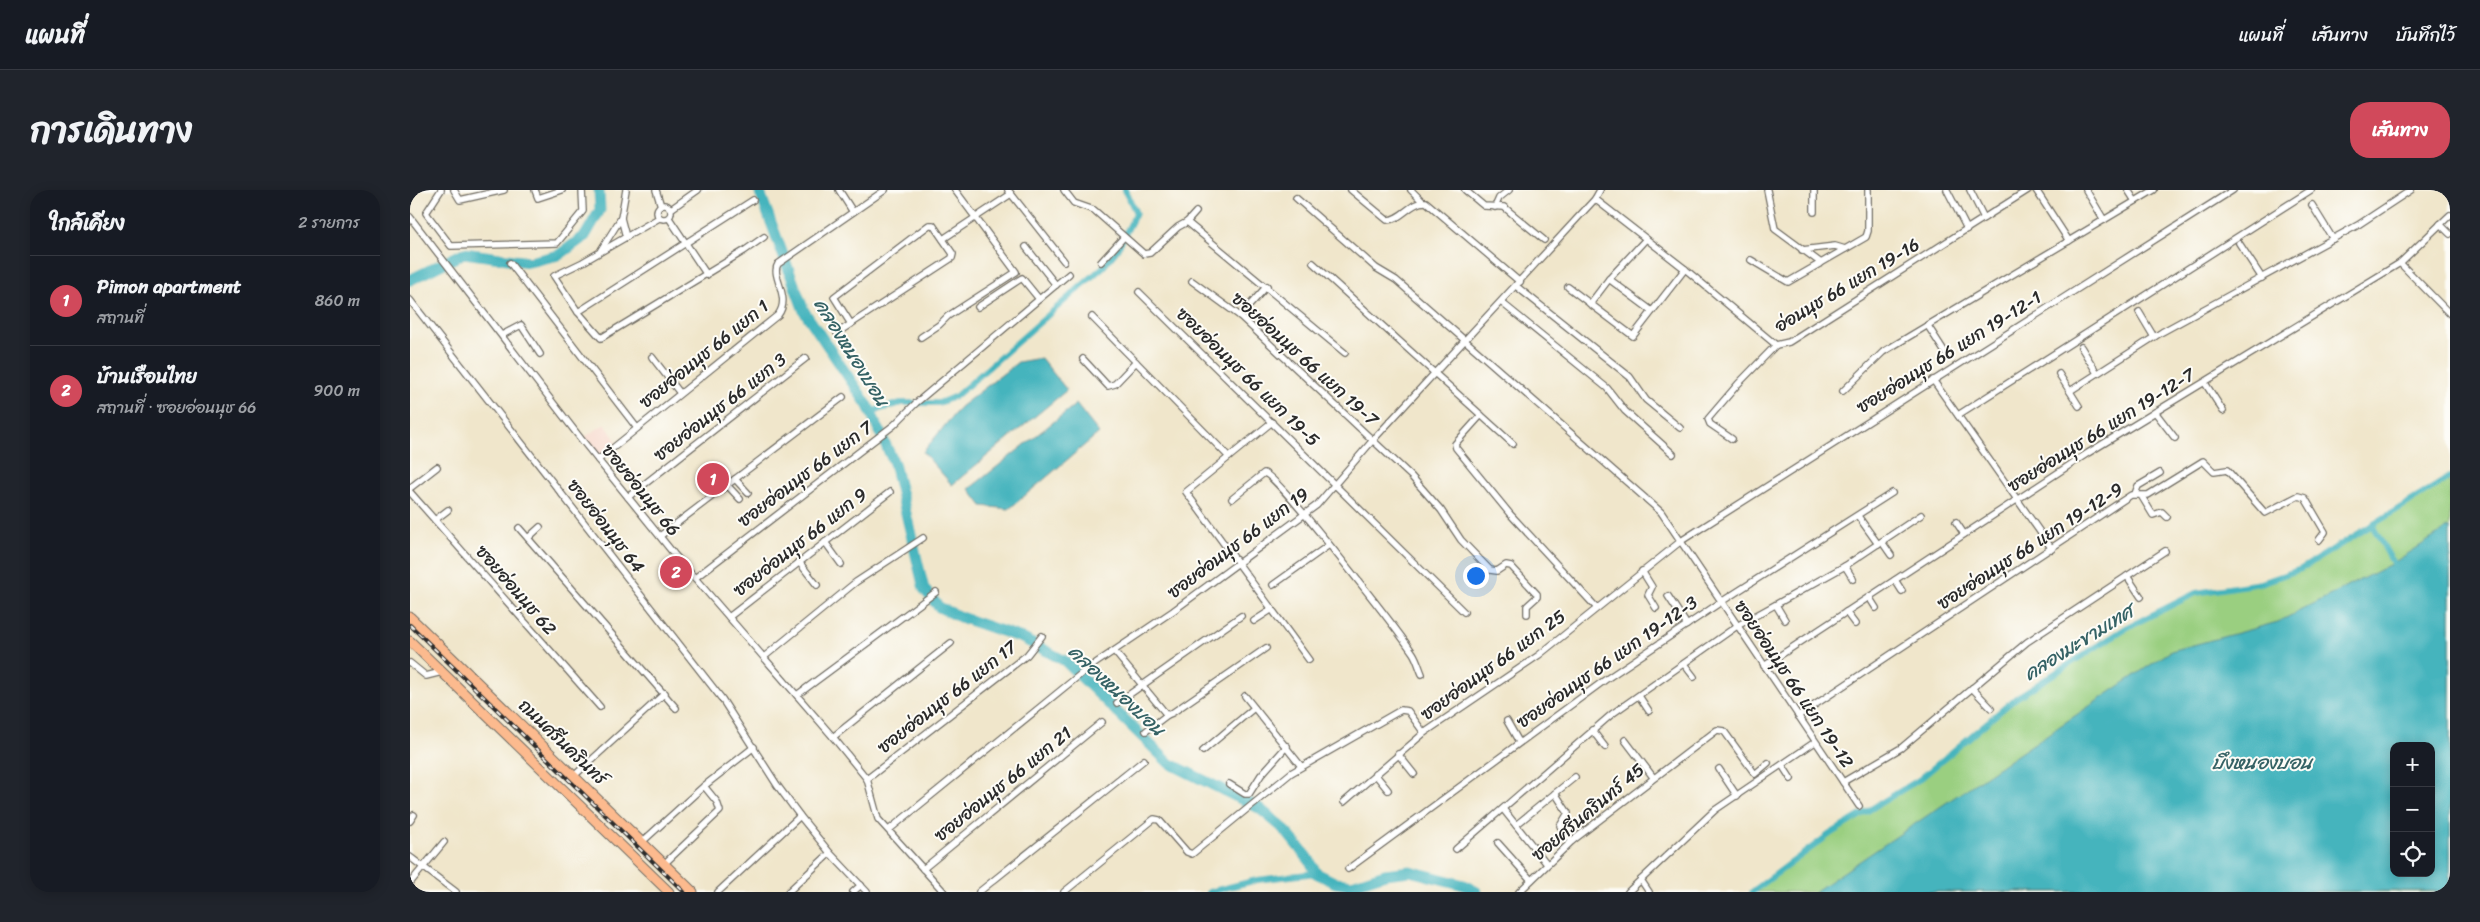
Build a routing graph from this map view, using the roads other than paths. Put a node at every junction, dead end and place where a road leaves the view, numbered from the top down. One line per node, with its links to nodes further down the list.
1 (441, 190): 6 (street)
2 (454, 190): 32 (street)
3 (504, 190): 32 (street)
4 (536, 190): 5 (street)
5 (562, 190)
6 (582, 190)
7 (626, 190): 49 (street)
8 (656, 190): 39 (street)
9 (698, 190): 42 (street)
10 (839, 190): 43 (street)
11 (955, 190): 47 (street)
12 (1064, 190): 60 (street)
13 (1351, 190): 38 (street)
14 (1411, 190): 38 (street)
15 (1465, 190): 40 (street)
16 (1509, 190): 40 (street)
17 (1600, 190): 35 (street, ซอยอ่อนนุช 66 แยก 19)
18 (1767, 190): 70 (street)
19 (1814, 190): 45 (street)
20 (1868, 190): 69 (street)
21 (1946, 190): 56 (street)
22 (1970, 190): 52 (street)
23 (2028, 190): 52 (street, อ่อนนุช 66 แยก 19-16)
24 (2036, 190): 64 (street)
25 (2086, 190): 53 (street)
26 (2128, 190): 37 (street)
27 (2154, 190): 37 (street)
28 (2233, 190): 120 (street, ซอยอ่อนนุช 66 แยก 19-12-1)
29 (2311, 190): 130 (street)
30 (2411, 190): 63 (street)
31 (882, 191): 43 (street, ซอยอ่อนนุช 66 แยก 1)
32 (483, 192)
33 (1009, 192): 47 (street); 73 (street)
34 (1296, 198): 107 (street, ซอยอ่อนนุช 66 แยก 19-12)
35 (1595, 199): 62 (street, อ่อนนุช 66 แยก 19-16); 66 (street, ซอยอ่อนนุช 66 แยก 19)
36 (753, 200): 65 (street)
37 (2135, 201): 53 (street)
38 (1423, 202): 85 (street)
39 (662, 206): 42 (street); 50 (street)
40 (1495, 206): 66 (street)
41 (2312, 206): 63 (street)
42 (671, 209): 51 (street)
43 (853, 212): 124 (street, ซอยอ่อนนุช 66 แยก 1)
44 (1196, 212): 54 (street)
45 (1814, 212)
46 (2450, 215): 55 (street, ซอยอ่อนนุช 66 แยก 19-12-7)
47 (975, 216): 61 (street); 105 (street)
48 (410, 217): 104 (street, ซอยอ่อนนุช 66)
49 (621, 218): 58 (street); 71 (street)
50 (659, 218): 51 (street); 58 (street)
51 (669, 218): 65 (street)
52 (1984, 218): 56 (street, อ่อนนุช 66 แยก 19-16)
53 (2104, 220): 64 (street)
54 (1187, 222): 60 (street); 87 (street)
55 (2440, 224): 57 (street); 78 (street, ซอยอ่อนนุช 66 แยก 19-12-7)
56 (1967, 228): 108 (street, อ่อนนุช 66 แยก 19-16)
57 (2450, 234)
58 (626, 237): 71 (street)
59 (764, 237): 81 (street)
60 (1124, 237): 74 (street)
61 (943, 239): 101 (street); 101 (street)
62 (1646, 239): 79 (street, อ่อนนุช 66 แยก 19-16); 83 (street)
63 (2333, 239): 82 (street)
64 (2069, 241): 102 (street)
65 (685, 243): 81 (street); 96 (street)
66 (1548, 243): 85 (street, ซอยอ่อนนุช 66 แยก 19)
67 (2239, 243): 82 (street)
68 (1026, 247): 86 (street)
69 (1845, 249): 70 (street); 77 (street)
70 (1802, 250): 77 (street)
71 (600, 252): 96 (street)
72 (1751, 260): 77 (street)
73 (1064, 261)
74 (1101, 262)
75 (510, 263): 132 (street)
76 (1313, 263): 117 (street)
77 (1821, 263)
78 (2400, 263): 98 (street); 121 (street, ซอยอ่อนนุช 66 แยก 19-12-7)
79 (1685, 270): 95 (street); 108 (street, อ่อนนุช 66 แยก 19-16)
80 (1069, 274): 86 (street, ซอยอ่อนนุช 66 แยก 7)
81 (707, 275): 96 (street)
82 (2262, 278): 106 (street)
83 (1609, 279): 93 (street); 95 (street)
84 (1192, 281): 99 (street, ซอยอ่อนนุช 66 แยก 19-7)
85 (1518, 284): 92 (street, ซอยอ่อนนุช 66 แยก 19); 133 (street)
86 (1056, 285): 90 (street, ซอยอ่อนนุช 66 แยก 7)
87 (1267, 286): 99 (street); 110 (street)
88 (1568, 287): 93 (street)
89 (1140, 292): 131 (street, ซอยอ่อนนุช 66 แยก 19-5)
90 (1039, 299): 94 (street); 183 (street, ซอยอ่อนนุช 66 แยก 7)
91 (410, 300): 249 (street, ซอยอ่อนนุช 64)
92 (1501, 302): 107 (street, ซอยอ่อนนุช 66 แยก 19); 138 (street)
93 (1590, 304): 95 (street)
94 (978, 307)
95 (1652, 311)
96 (578, 312)
97 (2139, 312): 106 (street)
98 (2450, 314)
99 (1240, 316): 135 (street, ซอยอ่อนนุช 66 แยก 19-7)
100 (1092, 317): 116 (street)
101 (850, 324): 103 (street)
102 (1928, 326): 114 (street); 122 (street)
103 (837, 333)
104 (502, 335): 111 (street); 140 (street, ซอยอ่อนนุช 66)
105 (921, 336)
106 (2154, 337): 118 (street)
107 (1466, 342): 117 (street, ซอยอ่อนนุช 66 แยก 19); 170 (street, ซอยอ่อนนุช 66 แยก 19-12)
108 (1776, 345): 136 (street)
109 (2081, 347): 118 (street)
110 (1345, 353)
111 (540, 354)
112 (652, 357): 124 (street)
113 (806, 358): 151 (street, ซอยอ่อนนุช 66 แยก 3)
114 (1948, 358)
115 (1084, 359): 116 (street)
116 (1136, 362): 139 (street)
117 (1436, 373): 129 (street); 135 (street, ซอยอ่อนนุช 66 แยก 19)
118 (2097, 373): 123 (street)
119 (2059, 374): 123 (street)
120 (1933, 380): 130 (street); 170 (street, ซอยอ่อนนุช 66 แยก 19-12-1)
121 (2204, 383): 127 (street); 128 (street, ซอยอ่อนนุช 66 แยก 19-12-7)
122 (1843, 391)
123 (2070, 391): 126 (street)
124 (680, 393): 132 (street, ซอยอ่อนนุช 66 แยก 1)
125 (843, 397): 143 (street)
126 (2079, 406)
127 (2223, 411)
128 (2155, 412): 134 (street); 155 (street, ซอยอ่อนนุช 66 แยก 19-12-7)
129 (1481, 415): 137 (street); 195 (street)
130 (1958, 415): 155 (street)
131 (1272, 422): 139 (street); 144 (street, ซอยอ่อนนุช 66 แยก 19-5)
132 (636, 428): 140 (street, ซอยอ่อนนุช 66 แยก 1)
133 (1680, 428)
134 (2175, 438)
135 (1373, 440): 144 (street, ซอยอ่อนนุช 66 แยก 19); 201 (street, ซอยอ่อนนุช 66 แยก 19-7)
136 (1732, 440)
137 (1513, 444)
138 (1673, 454)
139 (1229, 457): 179 (street)
140 (598, 460): 151 (street, ซอยอ่อนนุช 66)
141 (437, 467): 146 (street)
142 (2160, 473): 150 (street)
143 (735, 479): 145 (street); 148 (street)
144 (1335, 484): 157 (street, ซอยอ่อนนุช 66 แยก 19); 199 (street, ซอยอ่อนนุช 66 แยก 19-5)
145 (727, 485): 153 (street); 166 (street)
146 (410, 490): 161 (street, ซอยอ่อนนุช 62)
147 (890, 492): 171 (street, ซอยอ่อนนุช 66 แยก 9)
148 (748, 493)
149 (1892, 493): 159 (street, ซอยอ่อนนุช 66 แยก 19-12-3)
150 (2135, 494): 152 (street, ซอยอ่อนนุช 66 แยก 19-12-9); 174 (street, ซอยอ่อนนุช 66 แยก 19-12-9)
151 (628, 497): 166 (street, ซอยอ่อนนุช 66)
152 (2142, 497): 160 (street); 169 (street, ซอยอ่อนนุช 66 แยก 19-12-9)
153 (740, 499)
154 (1232, 499): 157 (street)
155 (2017, 499): 165 (street, ซอยอ่อนนุช 66 แยก 19-12-7); 174 (street)
156 (448, 510): 161 (street)
157 (1305, 515): 173 (street); 179 (street, ซอยอ่อนนุช 66 แยก 19)
158 (1921, 515): 172 (street)
159 (1858, 516): 172 (street); 193 (street, ซอยอ่อนนุช 66 แยก 19-12-3)
160 (2167, 517)
161 (435, 520): 232 (street, ซอยอ่อนนุช 62)
162 (1956, 522): 165 (street)
163 (540, 526): 167 (street)
164 (519, 528): 167 (street)
165 (1964, 534): 185 (street, ซอยอ่อนนุช 66 แยก 19-12-7)
166 (660, 536): 183 (street, ซอยอ่อนนุช 66)
167 (528, 538): 227 (street)
168 (920, 540): 216 (street)
169 (2319, 540)
170 (1681, 541): 181 (street, ซอยอ่อนนุช 66 แยก 25); 193 (street, ซอยอ่อนนุช 66 แยก 19-12)
171 (825, 542): 177 (street, ซอยอ่อนนุช 66 แยก 9); 178 (street)
172 (1880, 543): 176 (street); 180 (street)
173 (1329, 545): 187 (street); 223 (street)
174 (2052, 549): 238 (street, ซอยอ่อนนุช 66 แยก 19-12-9)
175 (2165, 551): 182 (street, ซอยอ่อนนุช 66 แยก 19-12)
176 (1891, 555)
177 (799, 562): 186 (street); 204 (street, ซอยอ่อนนุช 66 แยก 9)
178 (841, 564)
179 (1237, 564): 198 (street); 215 (street, ซอยอ่อนนุช 66 แยก 19)
180 (1845, 566): 184 (street); 194 (street)
181 (1642, 571): 195 (street, ซอยอ่อนนุช 66 แยก 25); 196 (street)
182 (2127, 576): 192 (street); 226 (street, ซอยอ่อนนุช 66 แยก 19-12)
183 (695, 578): 204 (street, ซอยอ่อนนุช 66)
184 (1853, 579)
185 (1895, 580): 188 (street); 191 (street, ซอยอ่อนนุช 66 แยก 19-12-7)
186 (817, 585)
187 (1273, 585)
188 (1902, 591)
189 (936, 592): 228 (street)
190 (1668, 596): 208 (street)
191 (1869, 597): 197 (street); 200 (street, ซอยอ่อนนุช 66 แยก 19-12-7)
192 (2141, 597)
193 (1721, 602): 208 (street, ซอยอ่อนนุช 66 แยก 19-12-3); 209 (street, ซอยอ่อนนุช 66 แยก 19-12)
194 (1776, 605): 205 (street); 209 (street)
195 (1596, 607): 243 (street, ซอยอ่อนนุช 66 แยก 25)
196 (1656, 608)
197 (1876, 608)
198 (1271, 610): 206 (street); 218 (street)
199 (1464, 612)
200 (1846, 612): 207 (street); 217 (street, ซอยอ่อนนุช 66 แยก 19-12-7)
201 (1527, 614)
202 (1241, 616): 225 (street)
203 (410, 617): 260 (main road, ถนนศรีนครินทร์)
204 (729, 617): 216 (street, ซอยอ่อนนุช 66)
205 (1785, 620)
206 (1254, 621)
207 (1855, 624)
208 (1687, 625): 246 (street, ซอยอ่อนนุช 66 แยก 19-12-3)
209 (1737, 626): 220 (street); 221 (street, ซอยอ่อนนุช 66 แยก 19-12)
210 (1042, 636): 263 (street, ซอยอ่อนนุช 66 แยก 17)
211 (410, 641): 222 (main road, ถนนศรีนครินทร์)
212 (951, 643): 244 (street)
213 (1266, 648): 237 (street)
214 (1768, 649): 217 (street)
215 (1114, 651): 225 (street); 278 (street, ซอยอ่อนนุช 66 แยก 19)
216 (764, 657): 228 (street, ซอยอ่อนนุช 66)
217 (1774, 659): 221 (street, ซอยอ่อนนุช 66 แยก 19-12-7)
218 (1309, 660)
219 (410, 663): 222 (street)
220 (1684, 664): 224 (street); 230 (street)
221 (1764, 666): 238 (street, ซอยอ่อนนุช 66 แยก 19-12)
222 (442, 672): 284 (main road, ถนนศรีนครินทร์)
223 (1422, 674)
224 (1694, 677)
225 (1144, 684): 231 (street); 237 (street)
226 (1972, 688): 235 (street); 265 (street, ซอยอ่อนนุช 66 แยก 19-12)
227 (665, 693): 233 (street); 260 (street)
228 (797, 695): 244 (street, ซอยอ่อนนุช 66)
229 (1245, 696): 234 (street)
230 (1639, 696): 236 (street); 241 (street)
231 (1117, 703)
232 (600, 708)
233 (676, 708)
234 (1254, 708): 248 (street); 251 (street)
235 (1990, 708)
236 (1649, 711)
237 (1167, 715): 242 (street)
238 (1798, 716): 247 (street, ซอยอ่อนนุช 66 แยก 19-12)
239 (1507, 721): 246 (street)
240 (1102, 722): 291 (street, ซอยอ่อนนุช 66 แยก 21)
241 (1592, 730): 250 (street); 273 (street)
242 (1146, 731)
243 (1424, 733): 252 (street); 256 (street, ซอยอ่อนนุช 66 แยก 25)
244 (833, 736): 263 (street, ซอยอ่อนนุช 66)
245 (1625, 740): 262 (street)
246 (1519, 742): 292 (street, ซอยอ่อนนุช 66 แยก 19-12-3)
247 (1815, 742): 255 (street); 265 (street, ซอยอ่อนนุช 66 แยก 19-12)
248 (1287, 746): 256 (street); 266 (street)
249 (754, 747): 267 (street); 275 (street, ซอยอ่อนนุช 64)
250 (1605, 747)
251 (1203, 751)
252 (1398, 754): 258 (street); 259 (street)
253 (1144, 760): 306 (street)
254 (1768, 764): 262 (street, ซอยศรีนครินทร์ 45)
255 (1782, 765): 264 (street); 270 (street)
256 (1301, 766): 297 (street, ซอยอ่อนนุช 66 แยก 25)
257 (1718, 769): 270 (street)
258 (1375, 774): 268 (street); 271 (street)
259 (1414, 774)
260 (574, 775): 279 (main road, ถนนศรีนครินทร์)
261 (1575, 776): 269 (street)
262 (1653, 777): 280 (street, ซอยศรีนครินทร์ 45)
263 (867, 779): 278 (street, ซอยอ่อนนุช 66)
264 (1791, 779)
265 (1844, 782): 272 (street)
266 (1229, 784)
267 (704, 786): 282 (street); 288 (street)
268 (1388, 790)
269 (1555, 793): 277 (street); 280 (street)
270 (1737, 796): 294 (street)
271 (1344, 802)
272 (1859, 806)
273 (1503, 809): 277 (street); 285 (street)
274 (414, 816): 276 (street)
275 (800, 816): 286 (street, ซอยอ่อนนุช 64); 301 (street)
276 (410, 821)
277 (1516, 825): 289 (street)
278 (890, 829): 291 (street, ซอยอ่อนนุช 66)
279 (630, 831): 282 (main road, ถนนศรีนครินทร์); 284 (main road)
280 (1572, 841): 289 (street, ซอยศรีนครินทร์ 45)
281 (444, 842): 290 (street)
282 (642, 842): 288 (main road, ถนนศรีนครินทร์)
283 (1498, 843): 293 (street)
284 (619, 844): 299 (main road, ถนนศรีนครินทร์)
285 (1456, 848)
286 (830, 853): 296 (street, ซอยอ่อนนุช 64); 302 (street)
287 (410, 857): 290 (street)
288 (664, 864): 300 (main road, ถนนศรีนครินทร์)
289 (1547, 864): 293 (street, ซอยศรีนครินทร์ 45)
290 (424, 868): 295 (street); 298 (street)
291 (923, 869): 305 (street, ซอยอ่อนนุช 66)
292 (1348, 869)
293 (1531, 880): 309 (street, ซอยศรีนครินทร์ 45)
294 (1641, 880): 310 (street); 311 (street)
295 (410, 883)
296 (861, 885): 303 (street); 304 (street, ซอยอ่อนนุช 64)
297 (1070, 887): 307 (street, ซอยอ่อนนุช 66 แยก 25); 308 (street)
298 (454, 891)
299 (669, 892)
300 (693, 892)
301 (718, 892)
302 (788, 892)
303 (853, 892)
304 (867, 892)
305 (944, 892)
306 (979, 892)
307 (1064, 892)
308 (1076, 892)
309 (1519, 892)
310 (1628, 892)
311 (1649, 892)

